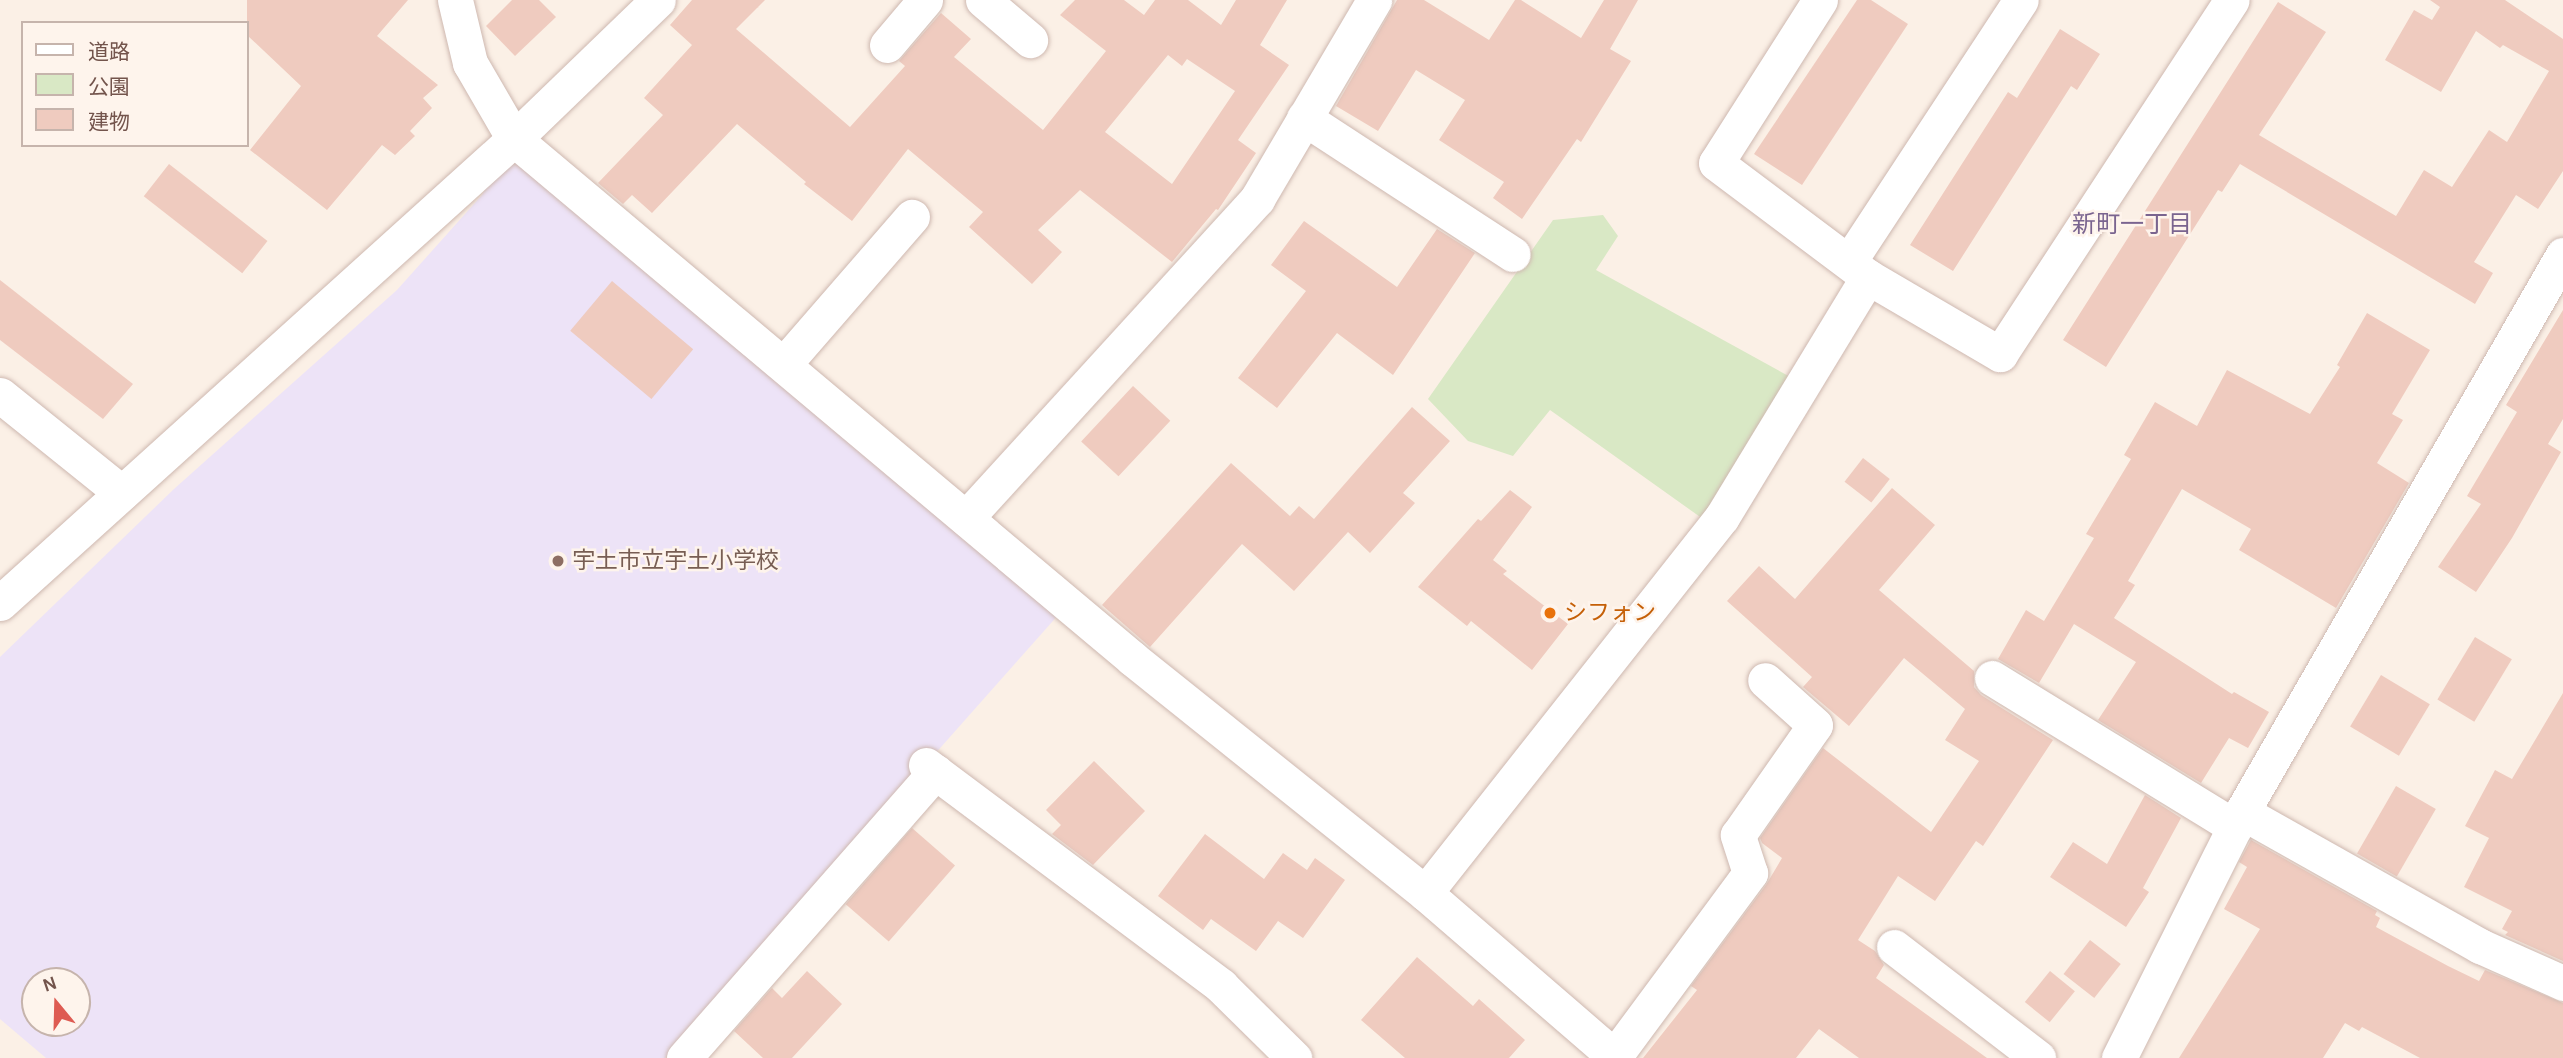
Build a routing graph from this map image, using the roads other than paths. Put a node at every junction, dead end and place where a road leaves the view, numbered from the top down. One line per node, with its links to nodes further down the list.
1 (455, 0): 12 (street)
2 (658, 0): 12 (street)
3 (925, 0): 10 (street)
4 (983, 0): 9 (street)
5 (1374, 0): 11 (street)
6 (1820, 0): 16 (street)
7 (2021, 0): 16 (street)
8 (2232, 0): 16 (street)
9 (1030, 40)
10 (887, 45)
11 (1304, 118): 14 (street); 20 (street)
12 (514, 139): 17 (street); 19 (street)
13 (912, 217): 17 (street)
14 (1513, 254)
15 (2563, 255): 24 (street)
16 (1859, 269): 25 (street)
17 (783, 364): 20 (street)
18 (0, 396): 19 (street)
19 (121, 494): 21 (street)
20 (966, 518): 25 (street)
21 (0, 603)
22 (1992, 678): 24 (street)
23 (1765, 680): 28 (street)
24 (2239, 819): 27 (street); 32 (street)
25 (1425, 892): 28 (street)
26 (1894, 947): 31 (street)
27 (2563, 984)
28 (1615, 1057)
29 (684, 1058): 30 (street)
30 (1294, 1058)
31 (2038, 1058)
32 (2119, 1058)

